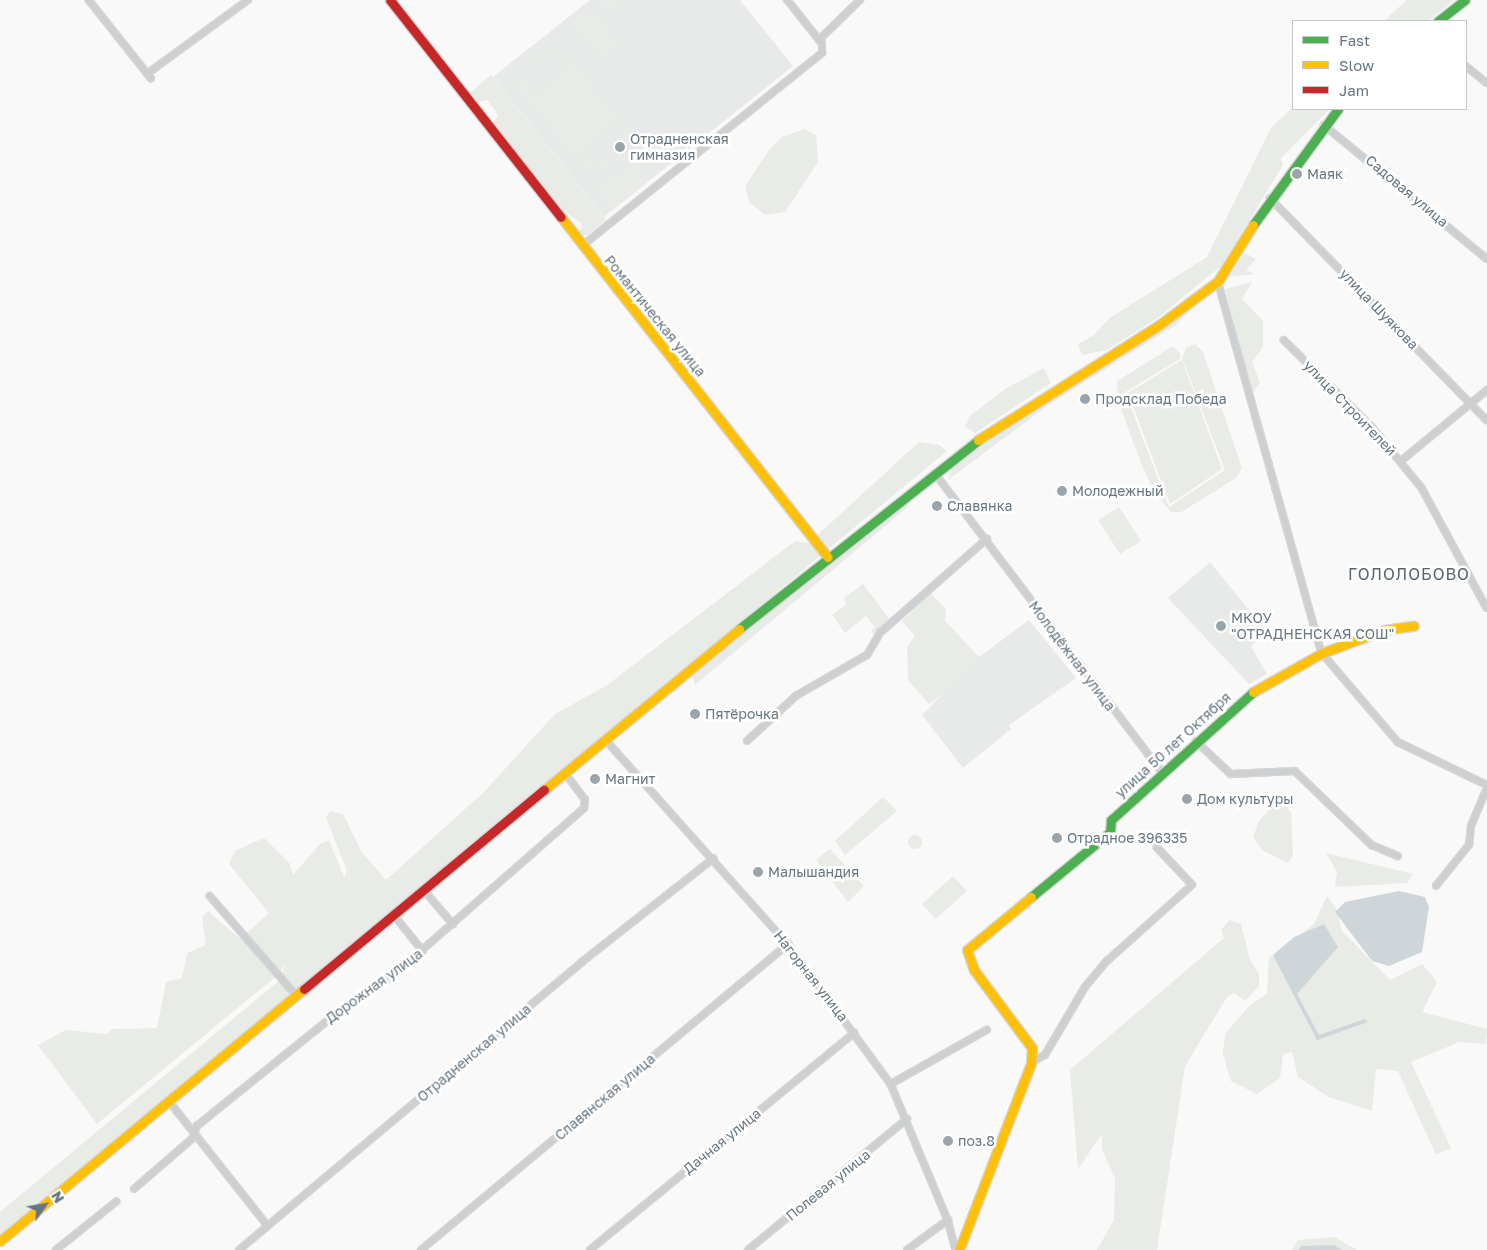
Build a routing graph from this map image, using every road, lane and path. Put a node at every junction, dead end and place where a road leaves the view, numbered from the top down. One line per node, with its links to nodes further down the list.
1 (89, 0): 2 (street)
2 (248, 0)
3 (390, 0): 14 (street, Романтическая улица)
4 (787, 0): 8 (street)
5 (860, 0): 8 (street)
6 (1465, 0): 7 (street)
7 (1439, 20)
8 (819, 40): 14 (street)
9 (1467, 67): 10 (street)
10 (1487, 83)
11 (1337, 110): 12 (street)
12 (1324, 125): 13 (street); 15 (street, Садовая улица)
13 (1270, 198): 16 (street); 19 (street, улица Шуякова)
14 (582, 246): 24 (street, Романтическая улица)
15 (1487, 259)
16 (1218, 281): 22 (street); 27 (street)
17 (1284, 340): 21 (street, улица Строителей)
18 (1487, 390): 19 (street)
19 (1471, 404): 20 (street, улица Шуякова); 21 (street)
20 (1487, 420)
21 (1401, 461): 25 (street, улица Строителей)
22 (935, 474): 23 (street, Молодёжная улица); 24 (street)
23 (987, 540): 29 (street); 31 (street, Молодёжная улица)
24 (828, 557): 28 (street)
25 (1487, 608)
26 (1414, 626): 27 (street, улица 50 лет Октября)
27 (1322, 653): 30 (street, улица 50 лет Октября); 33 (street)
28 (606, 740): 32 (street); 36 (street, Нагорная улица)
29 (747, 741)
30 (1196, 741): 31 (street, улица 50 лет Октября); 35 (street)
31 (1160, 771): 47 (street, улица 50 лет Октября)
32 (566, 775): 38 (street); 41 (street, Дорожная улица)
33 (1487, 787): 37 (street)
34 (1157, 848): 47 (street)
35 (1398, 856)
36 (713, 859): 42 (street, Нагорная улица); 55 (street, Отрадненская улица)
37 (1436, 886)
38 (424, 890): 40 (street); 41 (street)
39 (210, 896): 44 (street)
40 (394, 916): 43 (street); 44 (street)
41 (453, 924): 43 (street, Дорожная улица)
42 (788, 944): 46 (street, Нагорная улица); 59 (street, Славянская улица)
43 (423, 951): 51 (street, Дорожная улица)
44 (296, 995): 49 (street)
45 (987, 1030): 48 (street)
46 (854, 1032): 48 (street, Нагорная улица); 60 (street, Дачная улица)
47 (1031, 1063): 63 (street)
48 (891, 1084): 50 (street, Нагорная улица)
49 (169, 1101): 51 (street); 56 (street)
50 (907, 1119): 54 (street, Нагорная улица); 61 (street, Полевая улица)
51 (195, 1133): 52 (street, Дорожная улица); 55 (street)
52 (134, 1189)
53 (116, 1202): 57 (street)
54 (948, 1220): 62 (street); 63 (street, Нагорная улица)
55 (268, 1226): 58 (street, Отрадненская улица)
56 (0, 1241)
57 (56, 1250)
58 (239, 1250)
59 (421, 1250)
60 (590, 1250)
61 (748, 1250)
62 (907, 1250)
63 (957, 1250)

